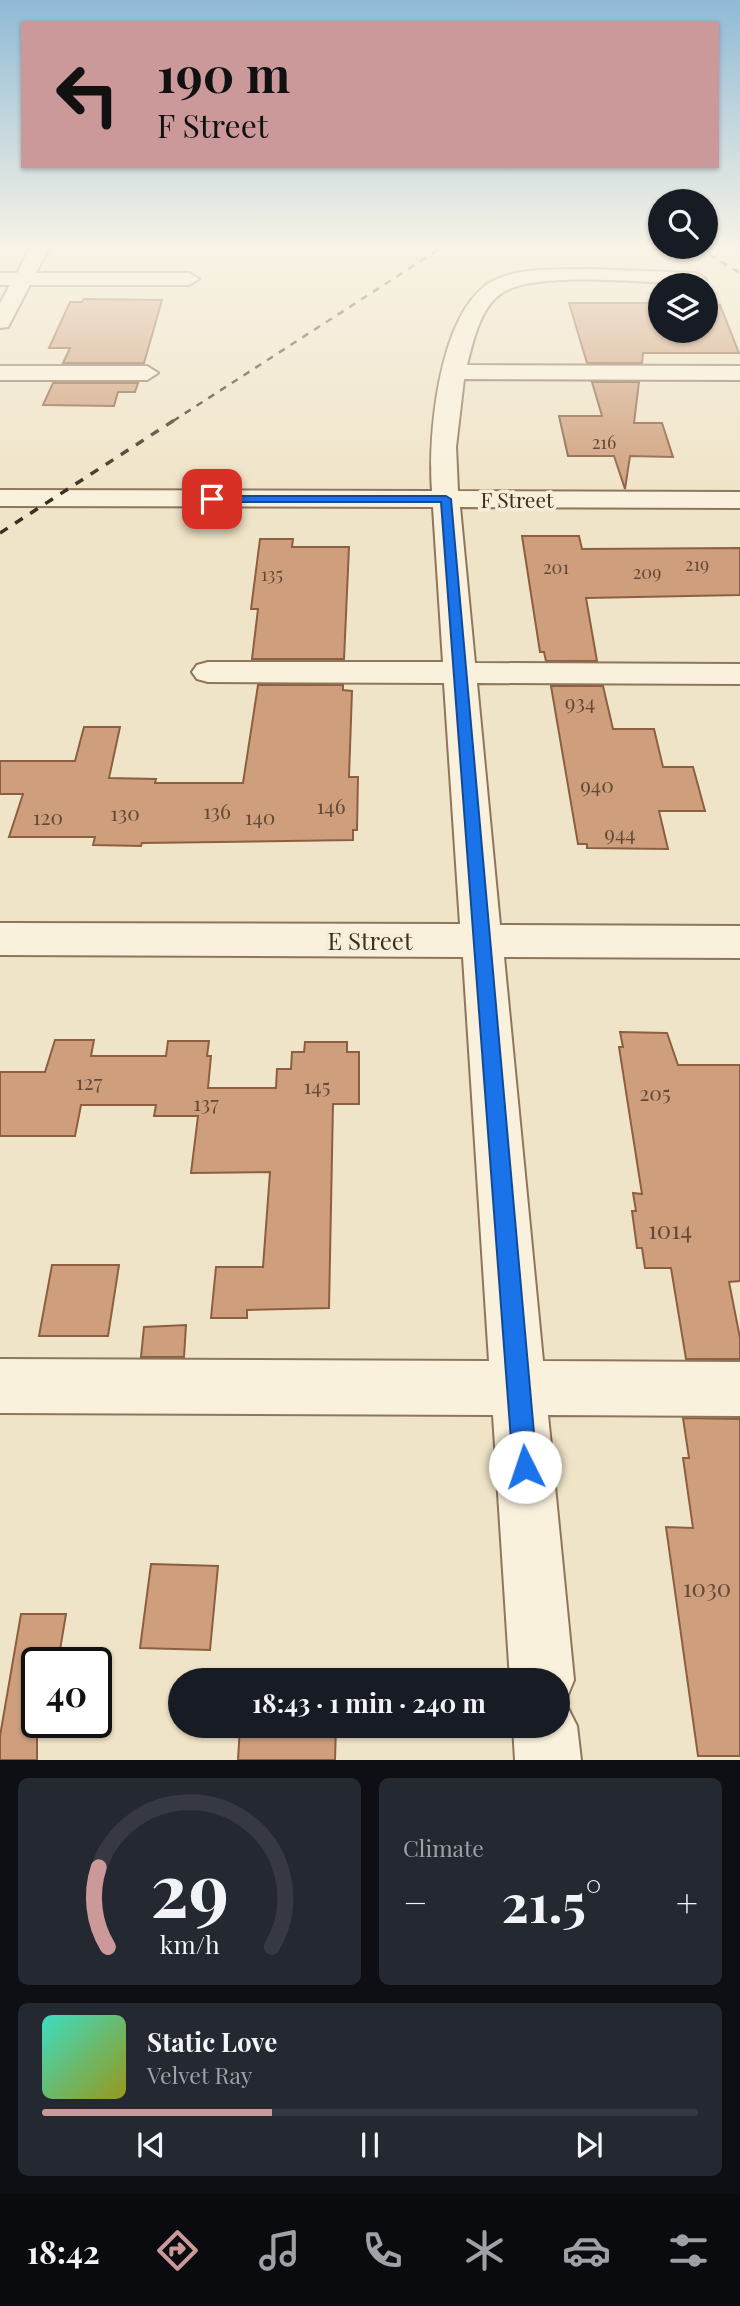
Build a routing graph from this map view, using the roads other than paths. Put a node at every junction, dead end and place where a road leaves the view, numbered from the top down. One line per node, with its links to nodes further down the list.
1 (470, 328): 2 (street)
2 (453, 372): 5 (street); 7 (street)
3 (0, 373): 4 (street)
4 (146, 373)
5 (740, 373)
6 (0, 498): 7 (street, F Street)
7 (446, 499): 8 (street, F Street); 10 (street)
8 (740, 500)
9 (208, 672): 10 (street)
10 (461, 673): 11 (street); 13 (street)
11 (740, 674)
12 (0, 939): 13 (street, E Street)
13 (481, 940): 14 (street, E Street); 16 (street)
14 (740, 942)
15 (0, 1386): 16 (street)
16 (519, 1387): 17 (street); 18 (street)
17 (740, 1389)
18 (541, 1668)
19 (546, 1738): 20 (street)
20 (548, 1760)

